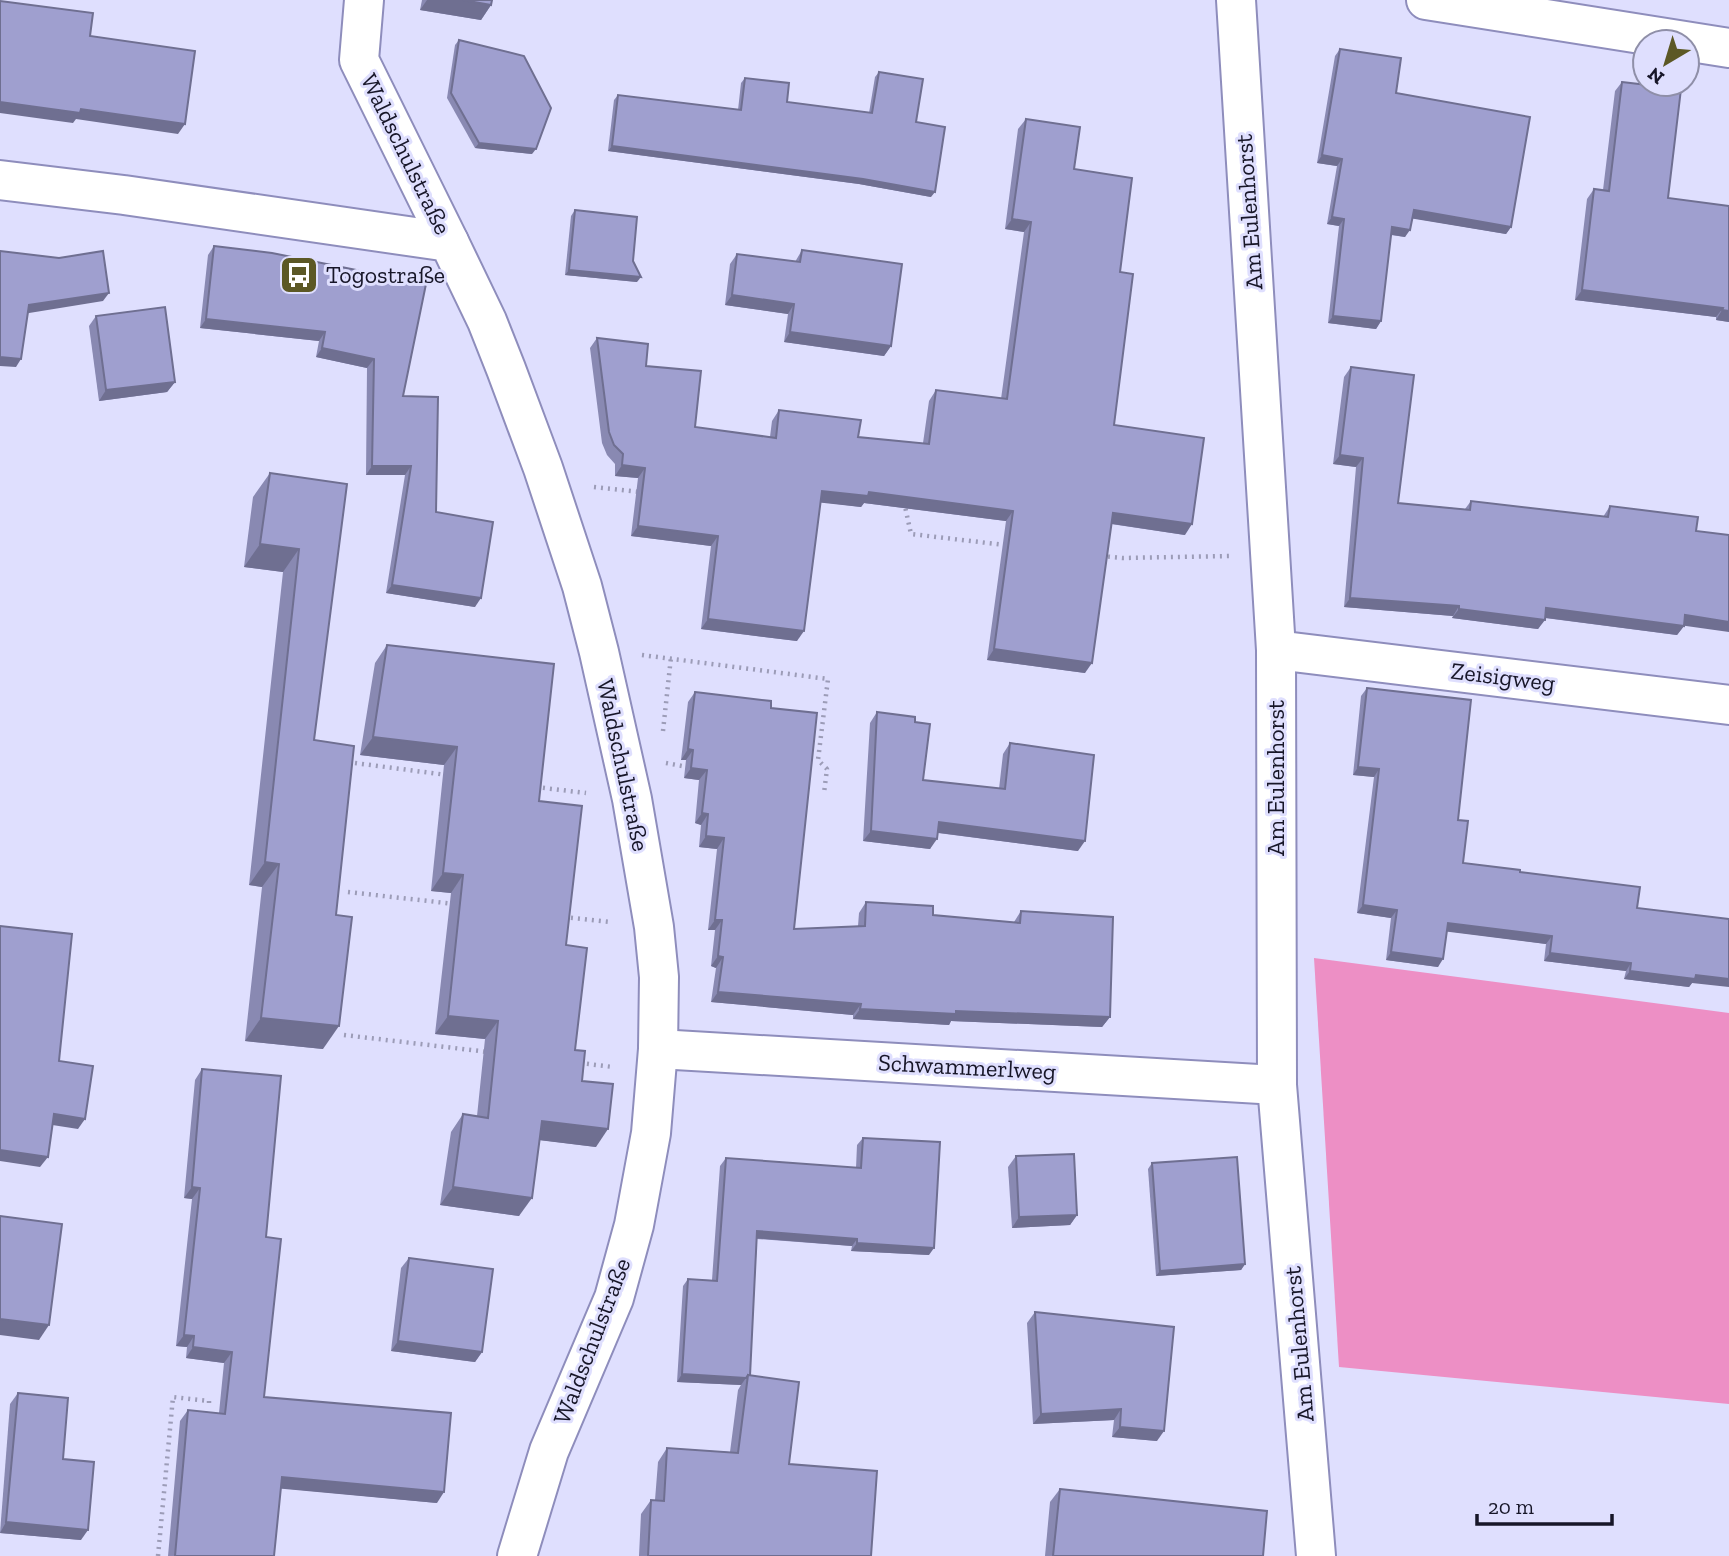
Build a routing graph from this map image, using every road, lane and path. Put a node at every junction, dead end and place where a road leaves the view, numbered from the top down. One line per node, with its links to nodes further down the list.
1 (364, 0): 6 (street, Waldschulstraße)
2 (1236, 0): 12 (street, Am Eulenhorst)
3 (1426, 0): 4 (street)
4 (1729, 48)
5 (0, 180): 6 (street)
6 (450, 242): 7 (street, Waldschulstraße)
7 (548, 482): 8 (path); 14 (street, Waldschulstraße)
8 (642, 492)
9 (902, 495): 10 (path)
10 (1017, 546)
11 (1097, 555): 12 (path)
12 (1270, 555): 13 (street, Am Eulenhorst)
13 (1276, 650): 16 (street, Zeisigweg); 33 (street, Am Eulenhorst)
14 (599, 652): 15 (path); 24 (street, Waldschulstraße)
15 (671, 657): 17 (path); 23 (path)
16 (1729, 705)
17 (663, 736)
18 (660, 762): 20 (path)
19 (355, 763): 21 (path)
20 (682, 766)
21 (452, 776)
22 (535, 787): 24 (path)
23 (824, 793)
24 (632, 799): 28 (street, Waldschulstraße)
25 (348, 892): 26 (path)
26 (460, 905)
27 (557, 916): 28 (path)
28 (654, 927): 31 (street, Waldschulstraße)
29 (344, 1035): 30 (path)
30 (493, 1053)
31 (657, 1060): 32 (path); 33 (street, Schwammerlweg); 38 (street, Waldschulstraße)
32 (574, 1062)
33 (1277, 1085): 39 (street, Am Eulenhorst)
34 (209, 1403): 35 (path)
35 (164, 1497): 36 (path); 37 (path)
36 (176, 1498)
37 (158, 1556)
38 (517, 1556)
39 (1316, 1556)

